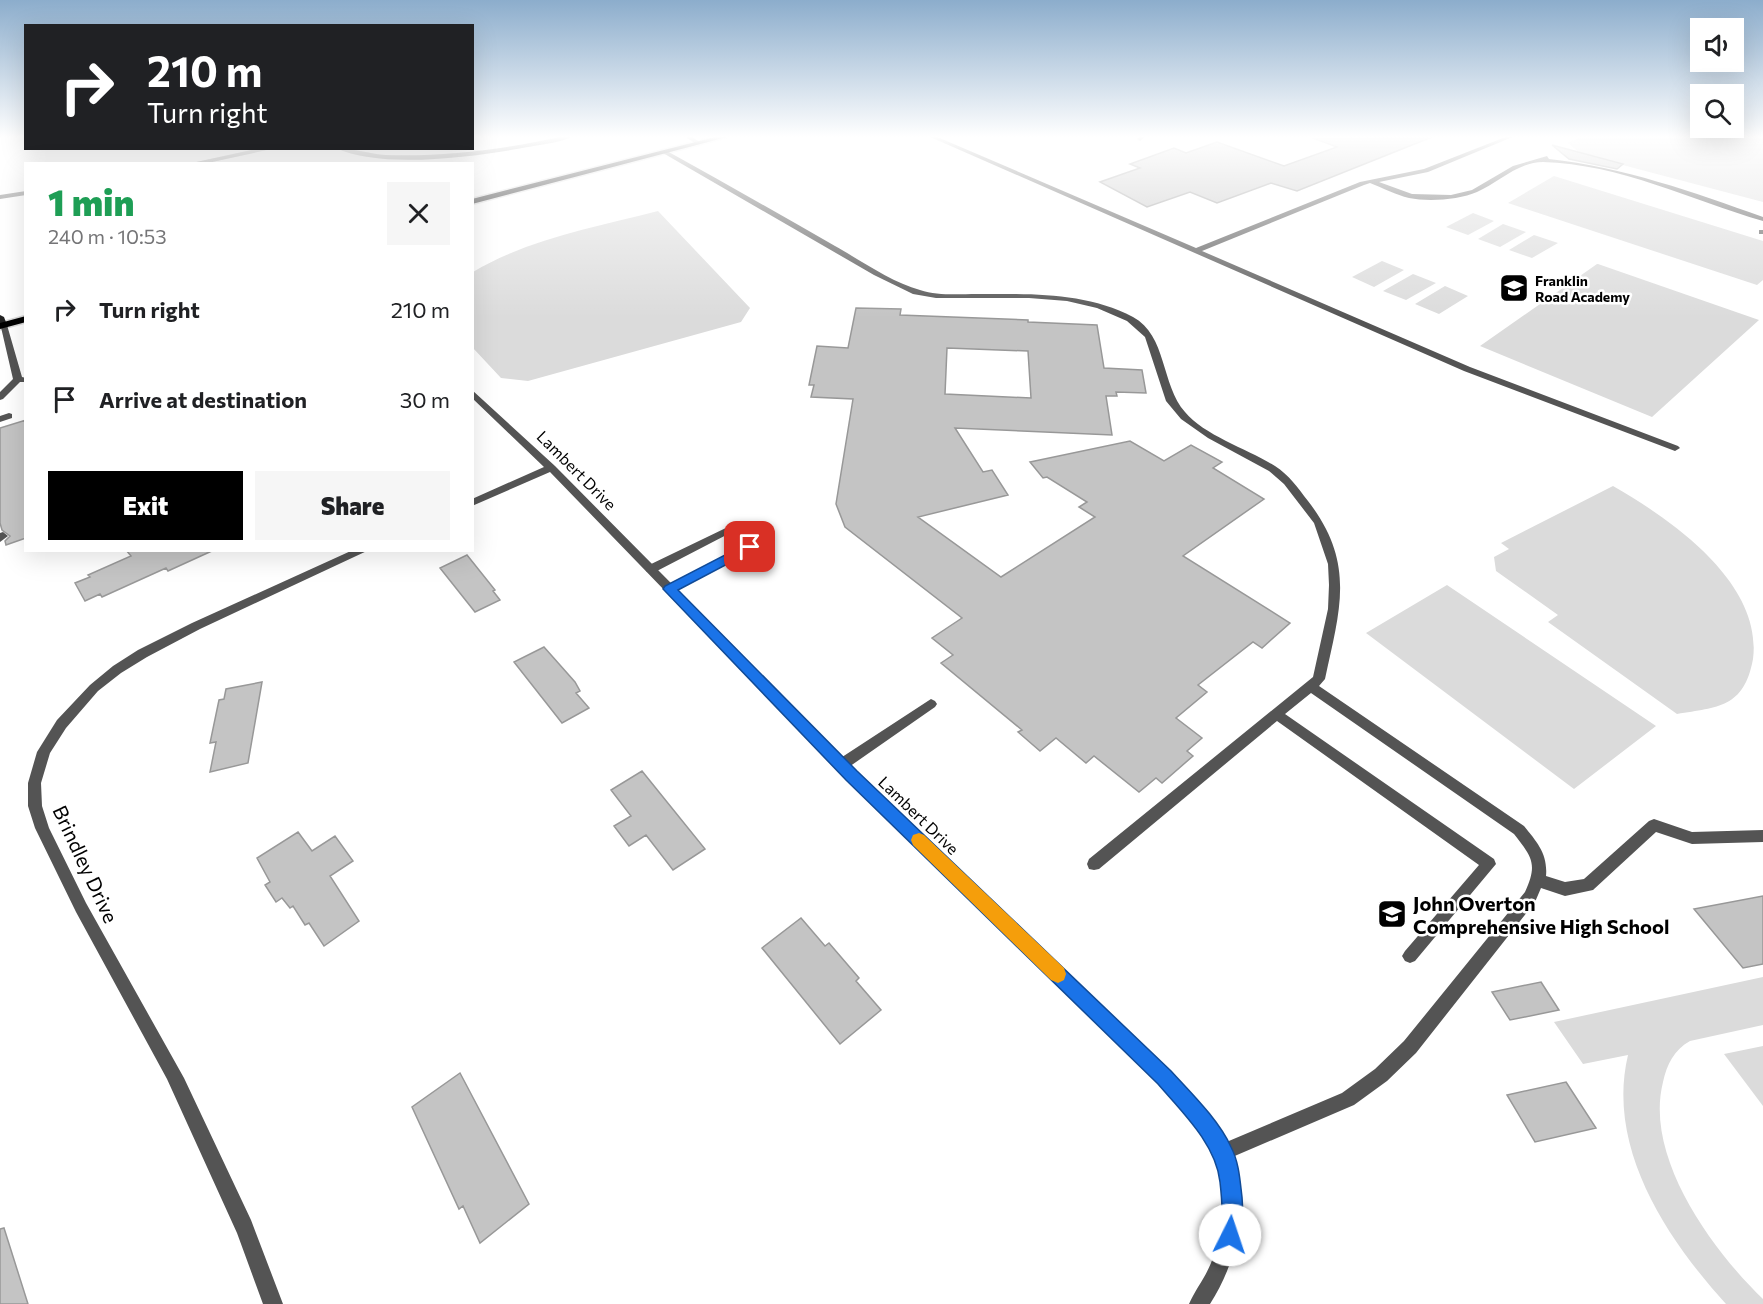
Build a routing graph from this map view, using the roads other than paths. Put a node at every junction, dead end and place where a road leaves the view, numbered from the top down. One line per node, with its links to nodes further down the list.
1 (492, 197): 6 (main road)
2 (743, 197): 23 (street)
3 (1071, 197): 8 (street)
4 (1331, 197): 8 (street)
5 (1697, 197): 7 (street)
6 (474, 201)
7 (1763, 219)
8 (1196, 251): 15 (street)
9 (24, 319): 10 (main road)
10 (1, 323): 11 (street)
11 (23, 379): 12 (street); 14 (street)
12 (0, 384)
13 (474, 395): 16 (street, Lambert Drive)
14 (0, 397)
15 (1675, 448)
16 (551, 468): 17 (street); 21 (street, Lambert Drive)
17 (474, 502)
18 (730, 529): 21 (street)
19 (750, 547): 22 (street)
20 (360, 552): 32 (street, Brindley Drive)
21 (651, 569): 22 (street, Lambert Drive)
22 (670, 589): 26 (street, Lambert Drive)
23 (1310, 686): 25 (street); 29 (street)
24 (931, 704): 26 (street)
25 (1276, 714): 28 (street); 30 (street)
26 (841, 765): 31 (street, Lambert Drive)
27 (1763, 836): 29 (street)
28 (1094, 864)
29 (1538, 880): 31 (street)
30 (1410, 956)
31 (1223, 1152): 33 (street, Lambert Drive)
32 (273, 1304)
33 (1199, 1304)

